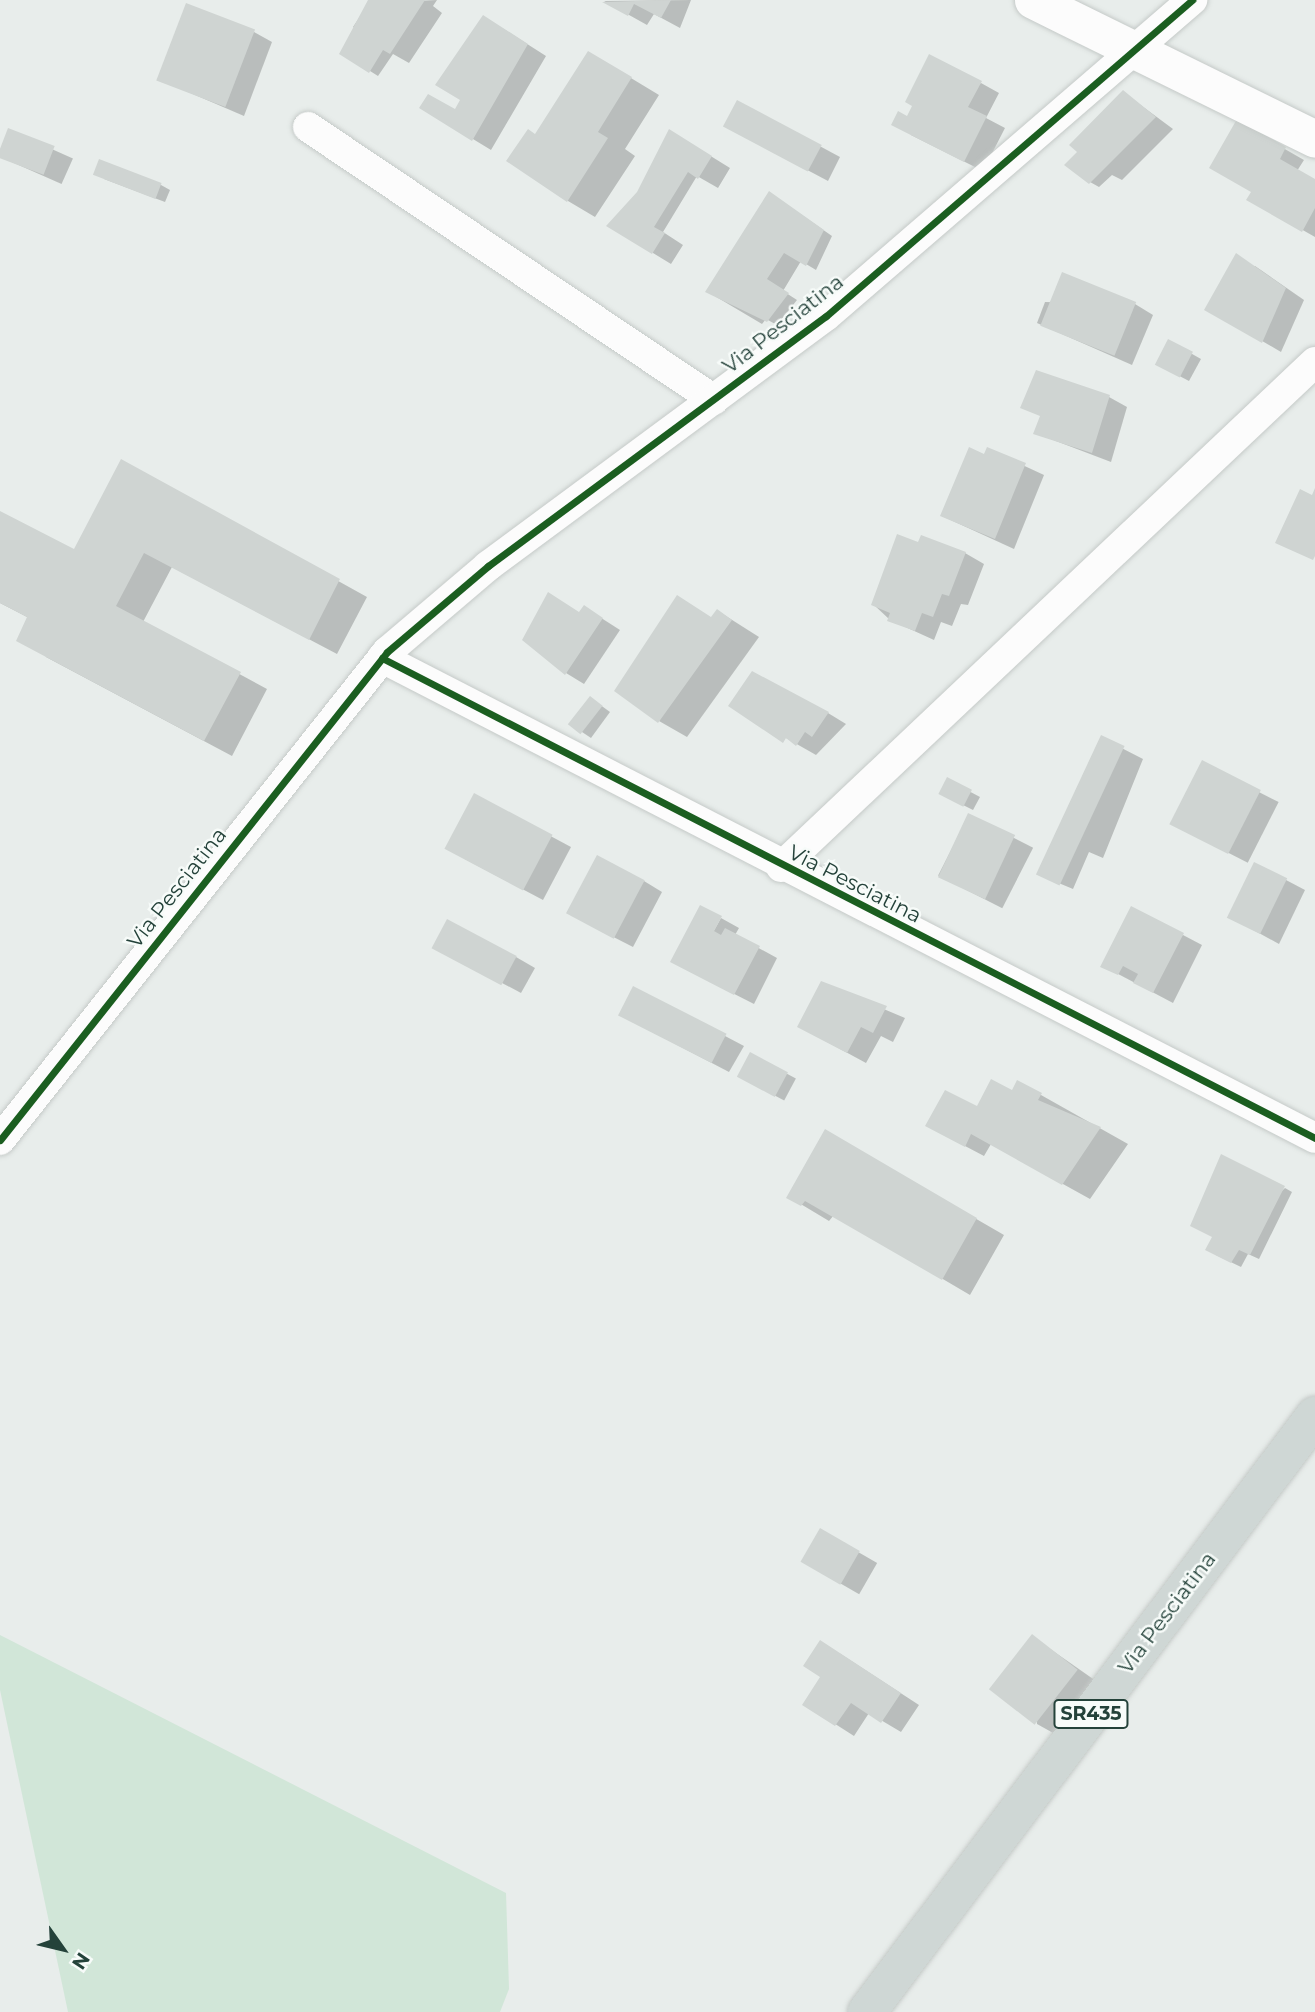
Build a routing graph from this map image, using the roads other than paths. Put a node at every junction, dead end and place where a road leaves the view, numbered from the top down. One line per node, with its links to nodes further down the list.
1 (1034, 0): 3 (street)
2 (1192, 0): 3 (street, Via Pesciatina)
3 (1130, 50): 5 (street); 7 (street, Via Pesciatina)
4 (308, 127): 7 (street)
5 (1315, 139)
6 (1315, 362): 9 (street, Via Pesciatina)
7 (713, 400): 8 (street, Via Pesciatina)
8 (382, 658): 9 (street, Via Pesciatina); 11 (street, Via Pesciatina)
9 (781, 867): 10 (street, Via Pesciatina)
10 (1315, 1138)
11 (0, 1140)
12 (1315, 1416): 13 (main road, Via Pesciatina / SR435)
13 (867, 2012)

